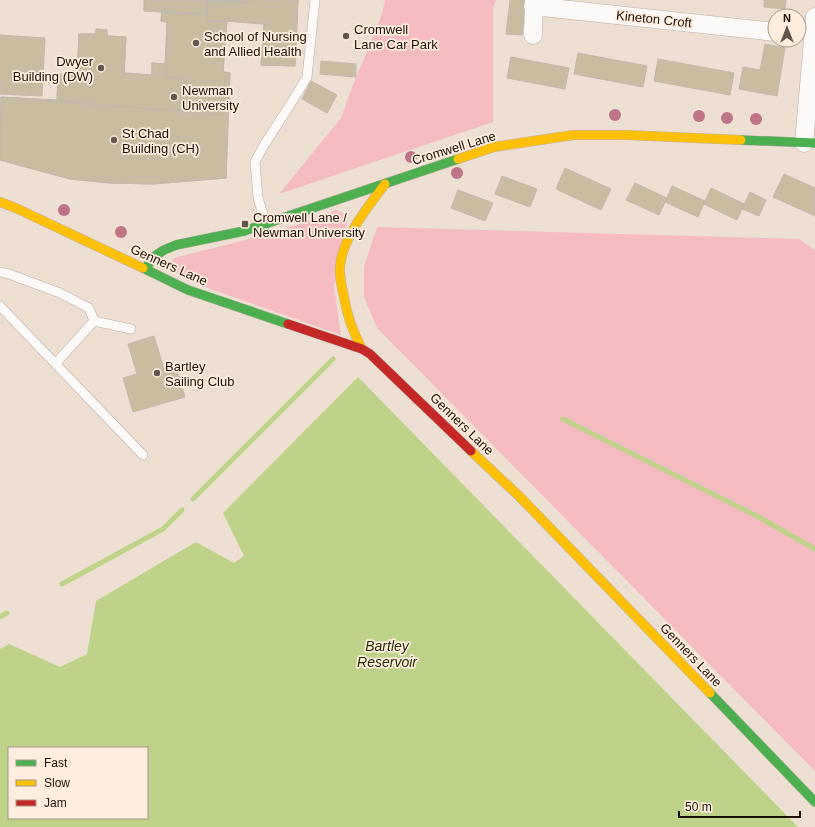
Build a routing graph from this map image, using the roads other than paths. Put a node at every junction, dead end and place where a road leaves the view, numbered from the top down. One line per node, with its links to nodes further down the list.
1 (315, 0): 11 (lane)
2 (534, 3): 4 (street, Kineton Croft); 6 (street, Kineton Croft)
3 (815, 18): 5 (street)
4 (767, 31)
5 (807, 34)
6 (533, 35)
7 (806, 48): 8 (street)
8 (810, 143): 9 (street, Cromwell Lane)
9 (386, 184): 11 (street, Cromwell Lane); 17 (street)
10 (0, 202): 12 (street, Genners Lane)
11 (266, 224): 12 (street, Cromwell Lane)
12 (146, 270): 17 (street, Genners Lane)
13 (0, 272): 15 (lane)
14 (0, 306): 18 (lane)
15 (94, 321): 16 (lane); 18 (lane)
16 (131, 329)
17 (362, 349): 20 (street, Genners Lane)
18 (56, 363): 19 (lane)
19 (143, 455)
20 (815, 802)

